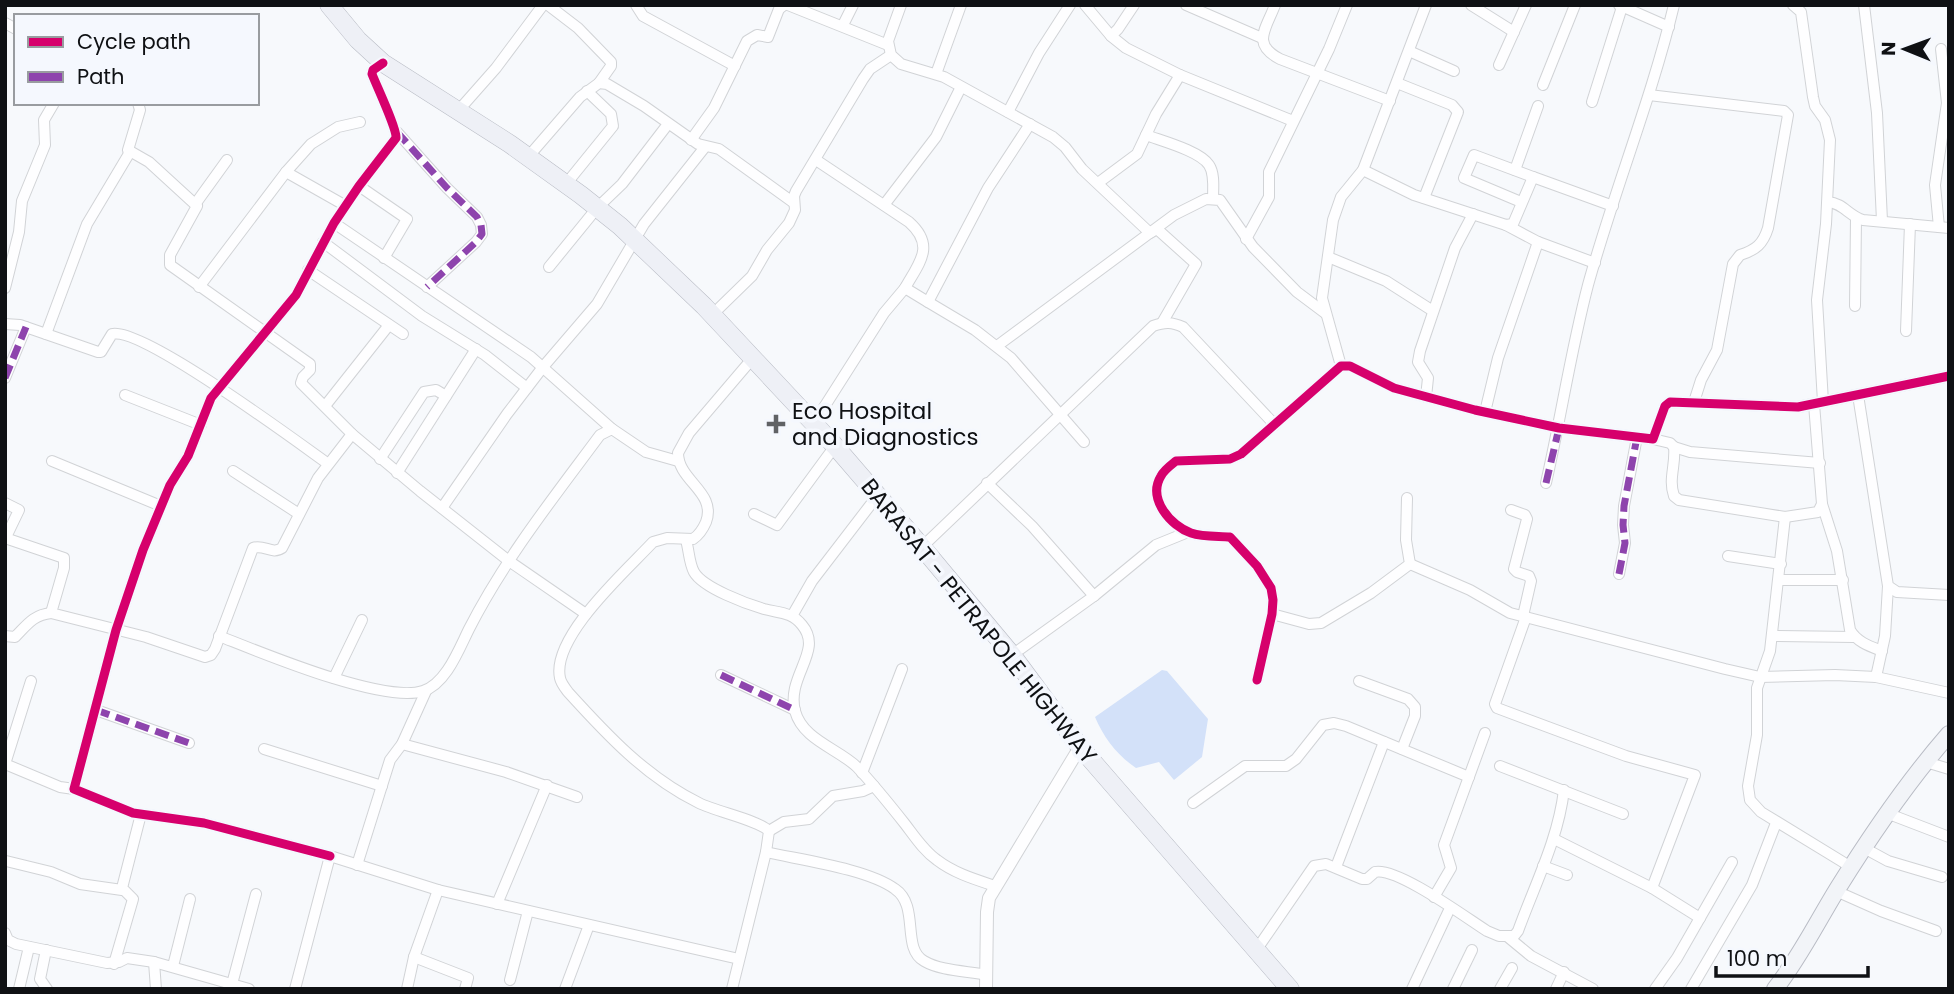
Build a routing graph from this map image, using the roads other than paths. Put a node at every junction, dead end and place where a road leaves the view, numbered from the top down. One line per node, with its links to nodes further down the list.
1 (329, 5): 31 (highway, BARASAT - PETRAPOLE HIGHWAY)
2 (545, 5): 38 (street); 49 (street)
3 (636, 5): 33 (street)
4 (786, 5): 23 (street); 33 (street)
5 (853, 5): 23 (street)
6 (901, 5): 28 (street)
7 (961, 5): 36 (street)
8 (1070, 5): 50 (street)
9 (1085, 5): 26 (street)
10 (1134, 5): 26 (street)
11 (1186, 5): 21 (street)
12 (1275, 5): 27 (street)
13 (1347, 5): 35 (street)
14 (1471, 5): 25 (street)
15 (1527, 5): 25 (street)
16 (1575, 5): 40 (street)
17 (1674, 5): 24 (street)
18 (1793, 5): 74 (street)
19 (1864, 5): 83 (street)
20 (1620, 6): 24 (street); 45 (street)
21 (1199, 8): 27 (street)
22 (1425, 11): 30 (street)
23 (843, 25): 28 (street)
24 (1669, 27): 43 (street)
25 (1514, 32): 32 (street)
26 (1111, 36): 37 (street)
27 (1262, 38): 35 (street)
28 (890, 50): 36 (street); 63 (street)
29 (1941, 50): 59 (street)
30 (1409, 51): 34 (street); 39 (street)
31 (383, 63): 49 (highway, BARASAT - PETRAPOLE HIGHWAY); 55 (street)
32 (1499, 65)
33 (735, 66): 57 (street)
34 (1454, 71)
35 (1315, 72): 44 (street); 51 (street)
36 (936, 74): 41 (street)
37 (1180, 75): 51 (street); 56 (street)
38 (599, 83): 42 (street); 53 (street)
39 (1397, 83): 44 (street); 71 (street)
40 (1543, 85)
41 (961, 87): 50 (street); 77 (street)
42 (587, 91): 61 (street); 69 (street)
43 (1649, 95): 79 (street); 128 (street)
44 (1390, 101): 64 (street)
45 (1592, 102)
46 (53, 105): 99 (street)
47 (139, 105): 60 (street)
48 (1538, 106): 65 (street)
49 (458, 111): 61 (highway, BARASAT - PETRAPOLE HIGHWAY)
50 (1008, 112): 54 (street)
51 (1293, 121): 89 (street)
52 (360, 122): 66 (street)
53 (668, 124): 57 (street); 80 (street)
54 (1030, 124): 68 (street); 102 (street)
55 (397, 132): 70 (street); 98 (street)
56 (1146, 135): 68 (street); 72 (street)
57 (691, 139): 58 (street)
58 (705, 146): 76 (street); 90 (street)
59 (1945, 150): 87 (street)
60 (130, 152): 75 (street); 112 (street)
61 (528, 157): 69 (highway, BARASAT - PETRAPOLE HIGHWAY)
62 (227, 160): 75 (street)
63 (816, 160): 76 (street); 77 (street)
64 (1363, 170): 71 (street); 93 (street)
65 (1515, 170): 67 (street); 73 (street)
66 (286, 172): 78 (street); 100 (street)
67 (1533, 177): 73 (street); 79 (street)
68 (1098, 183): 88 (street)
69 (566, 184): 80 (highway, BARASAT - PETRAPOLE HIGHWAY)
70 (359, 187): 78 (street); 94 (street)
71 (1424, 198): 81 (street)
72 (1213, 199): 88 (street); 89 (street)
73 (1521, 202): 86 (street)
74 (1828, 202): 82 (street); 129 (street)
75 (196, 203): 100 (street)
76 (794, 203): 106 (street)
77 (884, 205): 101 (street)
78 (346, 206): 84 (street)
79 (1613, 206): 95 (street)
80 (597, 208): 90 (highway, BARASAT - PETRAPOLE HIGHWAY); 96 (street)
81 (1473, 214): 86 (street); 104 (street)
82 (1856, 218): 83 (street); 103 (street)
83 (1882, 221): 85 (street)
84 (334, 223): 91 (street); 94 (street)
85 (1910, 224): 87 (street); 111 (street)
86 (1506, 225): 92 (street)
87 (1944, 228)
88 (1150, 233): 107 (street); 115 (street)
89 (1246, 239): 105 (street)
90 (636, 241): 106 (highway, BARASAT - PETRAPOLE HIGHWAY); 119 (street)
91 (323, 242): 97 (street); 116 (street)
92 (1538, 242): 95 (street); 131 (street)
93 (1328, 257): 104 (street); 105 (street)
94 (384, 258): 98 (street)
95 (1595, 263): 136 (street)
96 (549, 267)
97 (308, 271): 109 (street); 113 (street)
98 (427, 287): 119 (street)
99 (5, 288)
100 (200, 288): 113 (street)
101 (905, 288): 102 (street); 133 (street)
102 (928, 302): 115 (street)
103 (1854, 306)
104 (1433, 311): 127 (street)
105 (1325, 313): 118 (street)
106 (712, 315): 117 (highway, BARASAT - PETRAPOLE HIGHWAY)
107 (1162, 323): 132 (street); 135 (street)
108 (5, 324): 110 (street)
109 (389, 325): 114 (street); 130 (street)
110 (26, 327): 112 (street); 121 (street)
111 (1906, 331)
112 (46, 334): 122 (street)
113 (265, 334): 122 (street); 130 (street)
114 (403, 334)
115 (998, 346): 132 (street)
116 (476, 349): 123 (street); 126 (street)
117 (752, 359): 133 (highway, BARASAT - PETRAPOLE HIGHWAY); 146 (street)
118 (1341, 366): 127 (street); 135 (street)
119 (543, 367): 123 (street); 137 (street)
120 (1949, 376): 125 (street)
121 (5, 378)
122 (220, 387): 134 (street); 147 (street)
123 (527, 388): 158 (street)
124 (125, 395): 134 (street)
125 (1858, 395): 129 (street); 173 (street)
126 (446, 396): 144 (street); 150 (street)
127 (1426, 397): 131 (street)
128 (1694, 402): 129 (street); 140 (street)
129 (1819, 403): 148 (street)
130 (325, 405): 138 (street)
131 (1485, 412): 136 (street)
132 (1062, 416): 141 (street); 151 (street)
133 (814, 424): 142 (highway, BARASAT - PETRAPOLE HIGHWAY)
134 (201, 425): 157 (street)
135 (1275, 425): 163 (street)
136 (1559, 428): 139 (street); 152 (street)
137 (612, 429): 146 (street); 167 (street)
138 (352, 434): 144 (street); 147 (street)
139 (1637, 437): 140 (street); 170 (street)
140 (1653, 439): 143 (street)
141 (1084, 442)
142 (835, 446): 153 (highway, BARASAT - PETRAPOLE HIGHWAY); 161 (street)
143 (1674, 447): 148 (street); 162 (street)
144 (380, 459): 150 (street)
145 (52, 461): 157 (street)
146 (678, 461): 164 (street)
147 (327, 463): 160 (street)
148 (1820, 463): 156 (street)
149 (233, 471): 160 (street)
150 (397, 472): 158 (street)
151 (987, 483): 165 (street); 175 (street)
152 (1546, 483)
153 (878, 495): 165 (highway, BARASAT - PETRAPOLE HIGHWAY); 179 (street)
154 (1407, 498): 168 (street)
155 (5, 503): 176 (street)
156 (1822, 504): 162 (street); 172 (street)
157 (161, 506): 182 (street)
158 (442, 508): 167 (street)
159 (1511, 510): 180 (street)
160 (299, 514): 184 (street)
161 (754, 514)
162 (1785, 517): 169 (street)
163 (1188, 532): 175 (street); 178 (street)
164 (687, 540): 177 (street); 179 (street)
165 (922, 547): 188 (highway, BARASAT - PETRAPOLE HIGHWAY)
166 (1728, 556): 169 (street)
167 (509, 561): 177 (street); 197 (street)
168 (1410, 564): 178 (street); 180 (street)
169 (1781, 564): 171 (street)
170 (1619, 574)
171 (1779, 580): 172 (street); 185 (street)
172 (1843, 580): 186 (street)
173 (1888, 586): 174 (street); 187 (street)
174 (1949, 595)
175 (1094, 596): 188 (street)
176 (51, 613): 182 (street); 183 (street)
177 (586, 614): 226 (street)
178 (1272, 614): 194 (street)
179 (792, 616): 200 (street)
180 (1524, 617): 191 (street); 241 (street)
181 (362, 620): 193 (street)
182 (116, 629): 184 (street); 199 (street)
183 (5, 636)
184 (219, 636): 193 (street)
185 (1772, 636): 186 (street); 191 (street)
186 (1854, 637): 187 (street)
187 (1882, 652): 192 (street)
188 (1012, 655): 206 (highway, BARASAT - PETRAPOLE HIGHWAY)
189 (902, 669): 213 (street)
190 (721, 675): 200 (street)
191 (1760, 677): 192 (street); 225 (street)
192 (1876, 677): 198 (street)
193 (334, 678): 197 (street)
194 (1257, 680)
195 (32, 681): 210 (street)
196 (1359, 681): 208 (street)
197 (426, 691): 205 (street)
198 (1949, 693)
199 (96, 710): 204 (street); 218 (street)
200 (795, 710): 213 (street)
201 (1485, 733): 214 (street)
202 (1949, 734): 209 (main road)
203 (1384, 742): 208 (street); 221 (street); 236 (street)
204 (190, 743)
205 (402, 744): 215 (street); 216 (street)
206 (1080, 747): 240 (street); 257 (highway, BARASAT - PETRAPOLE HIGHWAY)
207 (264, 749): 216 (street)
208 (1402, 749): 214 (street)
209 (1926, 762): 212 (street); 224 (main road)
210 (5, 764): 218 (street)
211 (1500, 766): 219 (street)
212 (1949, 769)
213 (862, 773): 217 (street)
214 (1469, 777): 246 (street)
215 (547, 785): 220 (street); 248 (street)
216 (382, 786): 234 (street)
217 (874, 786): 226 (street); 240 (street)
218 (74, 789): 222 (street)
219 (1564, 790): 223 (street); 228 (street)
220 (576, 797)
221 (1193, 803)
222 (141, 814): 231 (street); 242 (street)
223 (1623, 814)
224 (1889, 814): 227 (street); 229 (main road)
225 (1776, 822): 237 (street); 287 (street)
226 (769, 831): 230 (street)
227 (1949, 836)
228 (1554, 839): 235 (street); 241 (street)
229 (1864, 848): 237 (main road); 239 (street)
230 (766, 852): 261 (street); 267 (street)
231 (330, 856): 234 (street); 274 (street)
232 (6, 862): 242 (street)
233 (1732, 862): 251 (street)
234 (357, 865): 243 (street)
235 (1543, 866): 238 (street); 255 (street)
236 (1336, 867): 246 (street); 257 (street)
237 (1852, 867): 244 (main road)
238 (1567, 876)
239 (1942, 877)
240 (995, 886): 267 (street)
241 (1652, 888): 251 (street)
242 (122, 890): 263 (street)
243 (438, 890): 248 (street); 260 (street)
244 (1836, 891): 253 (street); 288 (main road)
245 (257, 894): 269 (street)
246 (1434, 897): 249 (street)
247 (190, 899): 264 (street)
248 (498, 904): 250 (street)
249 (1450, 908): 255 (street); 281 (street)
250 (528, 911): 252 (street); 268 (street)
251 (1700, 918): 286 (street)
252 (589, 926): 261 (street); 277 (street)
253 (1936, 931)
254 (5, 933): 256 (street)
255 (1508, 937): 266 (street)
256 (29, 947): 258 (street); 270 (street)
257 (1257, 949): 280 (highway, BARASAT - PETRAPOLE HIGHWAY)
258 (46, 950): 263 (street); 271 (street)
259 (1472, 950): 282 (street)
260 (414, 957): 275 (street); 276 (street)
261 (738, 959): 278 (street)
262 (154, 962): 263 (street); 264 (street); 272 (street)
263 (114, 964)
264 (173, 966): 269 (street)
265 (1511, 968): 283 (street)
266 (1564, 972): 284 (street); 285 (street)
267 (987, 975): 279 (street)
268 (510, 979)
269 (232, 984): 273 (street)
270 (19, 989)
271 (47, 989)
272 (156, 989)
273 (249, 989)
274 (295, 989)
275 (407, 989)
276 (465, 989)
277 (565, 989)
278 (732, 989)
279 (986, 989)
280 (1290, 989)
281 (1412, 989)
282 (1453, 989)
283 (1500, 989)
284 (1556, 989)
285 (1592, 989)
286 (1655, 989)
287 (1691, 989)
288 (1775, 989)

